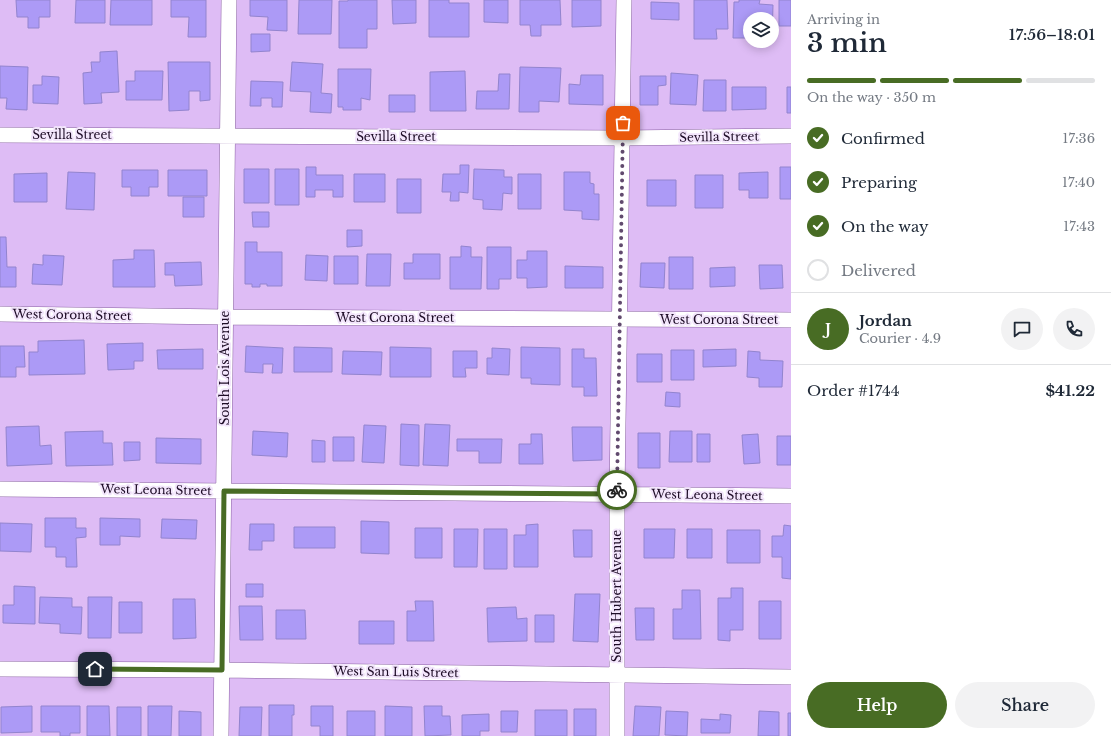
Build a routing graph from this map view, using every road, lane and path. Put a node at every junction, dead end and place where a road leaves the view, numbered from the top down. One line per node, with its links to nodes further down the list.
1 (229, 0): 4 (street, South Lois Avenue)
2 (624, 0): 6 (street, South Hubert Avenue)
3 (0, 135): 4 (street, Sevilla Street)
4 (228, 136): 6 (street, Sevilla Street); 8 (street, South Lois Avenue)
5 (791, 136): 6 (street, Sevilla Street)
6 (623, 138): 9 (street, South Hubert Avenue)
7 (0, 314): 8 (street, West Corona Street)
8 (226, 317): 9 (street, West Corona Street); 12 (street, South Lois Avenue)
9 (620, 319): 10 (street, West Corona Street); 13 (street, South Hubert Avenue)
10 (791, 320)
11 (0, 489): 12 (street, West Leona Street)
12 (224, 491): 13 (street, West Leona Street); 16 (street, South Lois Avenue)
13 (617, 494): 14 (street, West Leona Street); 17 (street, South Hubert Avenue)
14 (791, 496)
15 (0, 669): 16 (street, West San Luis Street)
16 (222, 670): 17 (street, West San Luis Street); 19 (street, South Lois Avenue)
17 (617, 675): 18 (street, West San Luis Street); 20 (street, South Hubert Avenue)
18 (791, 677)
19 (221, 736)
20 (617, 736)

